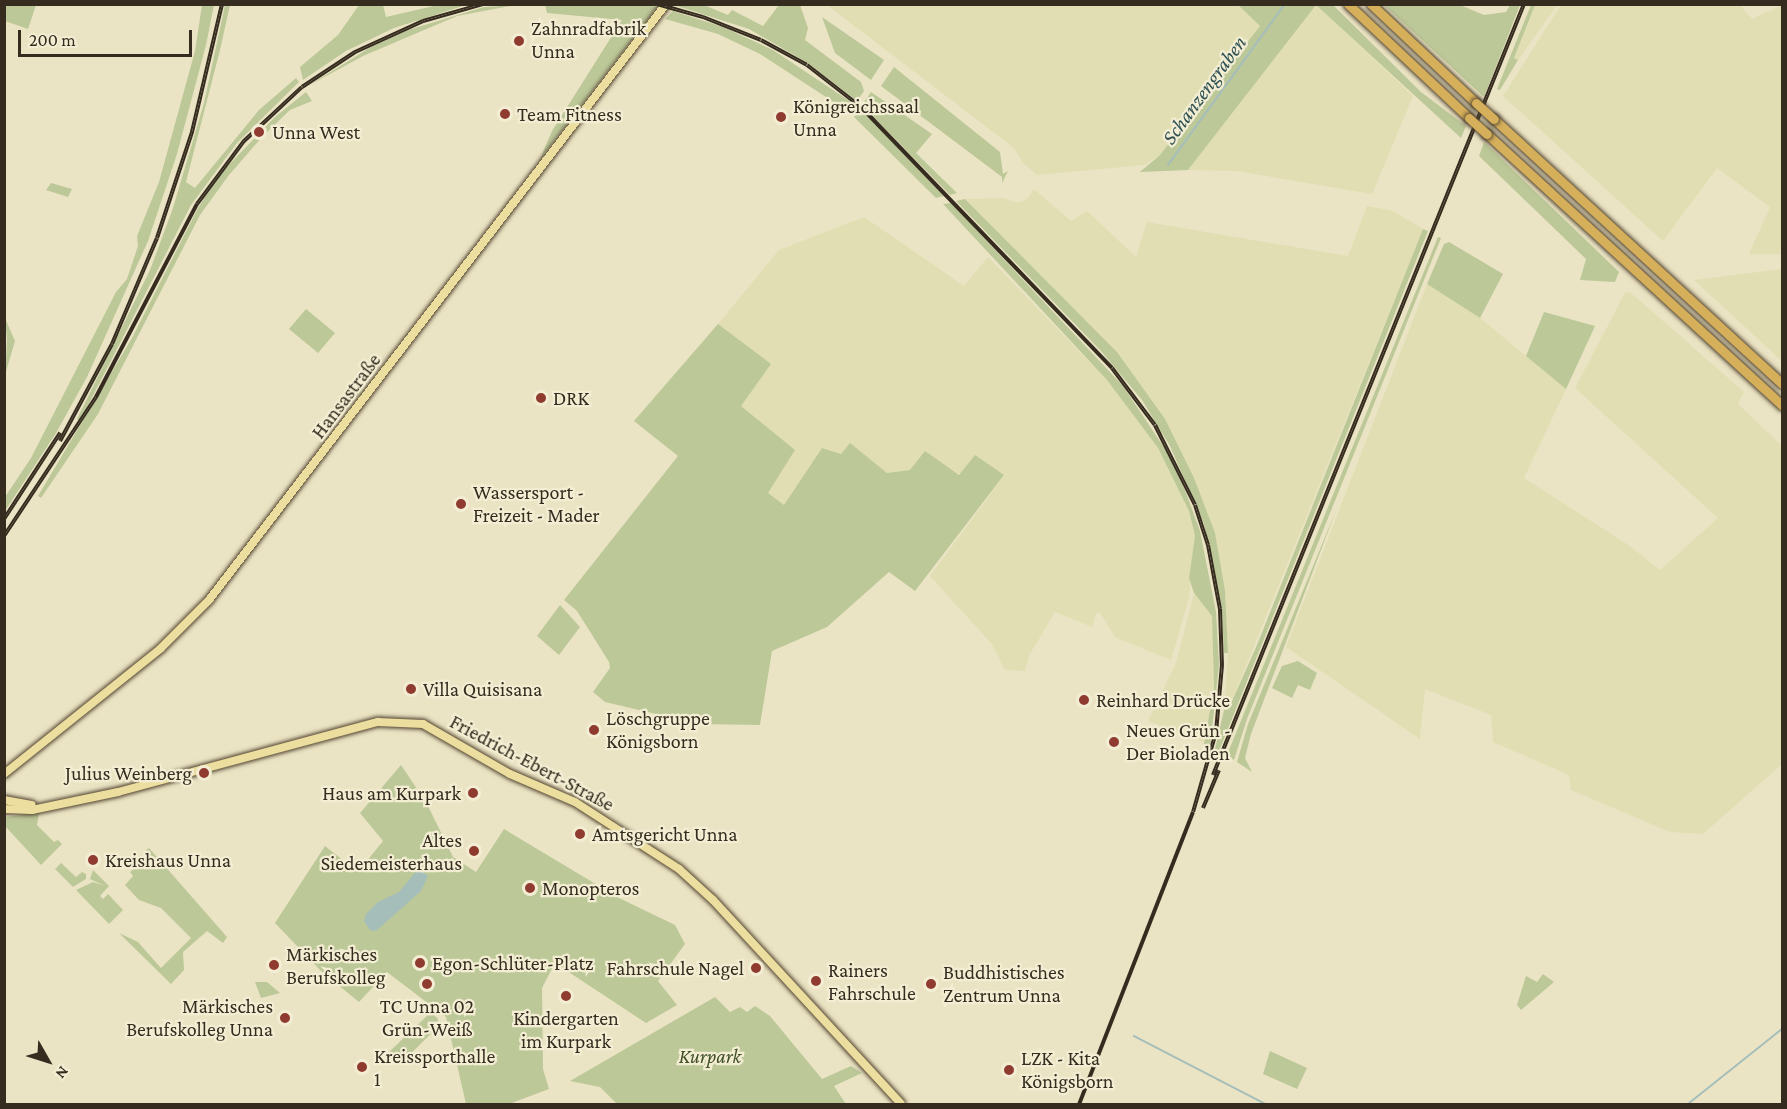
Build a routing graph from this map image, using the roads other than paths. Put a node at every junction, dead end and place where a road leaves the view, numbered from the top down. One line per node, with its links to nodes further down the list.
1 (666, 4): 6 (main road, Hansastraße)
2 (1348, 4): 5 (highway, bridge)
3 (1371, 4): 4 (highway, bridge)
4 (1782, 384)
5 (1782, 405)
6 (9, 772): 7 (main road, Hansastraße)
7 (4, 782)
8 (4, 800): 9 (main road, Friedrich-Ebert-Straße)
9 (44, 806): 10 (main road, Friedrich-Ebert-Straße); 11 (main road, Friedrich-Ebert-Straße)
10 (4, 809)
11 (901, 1104)

